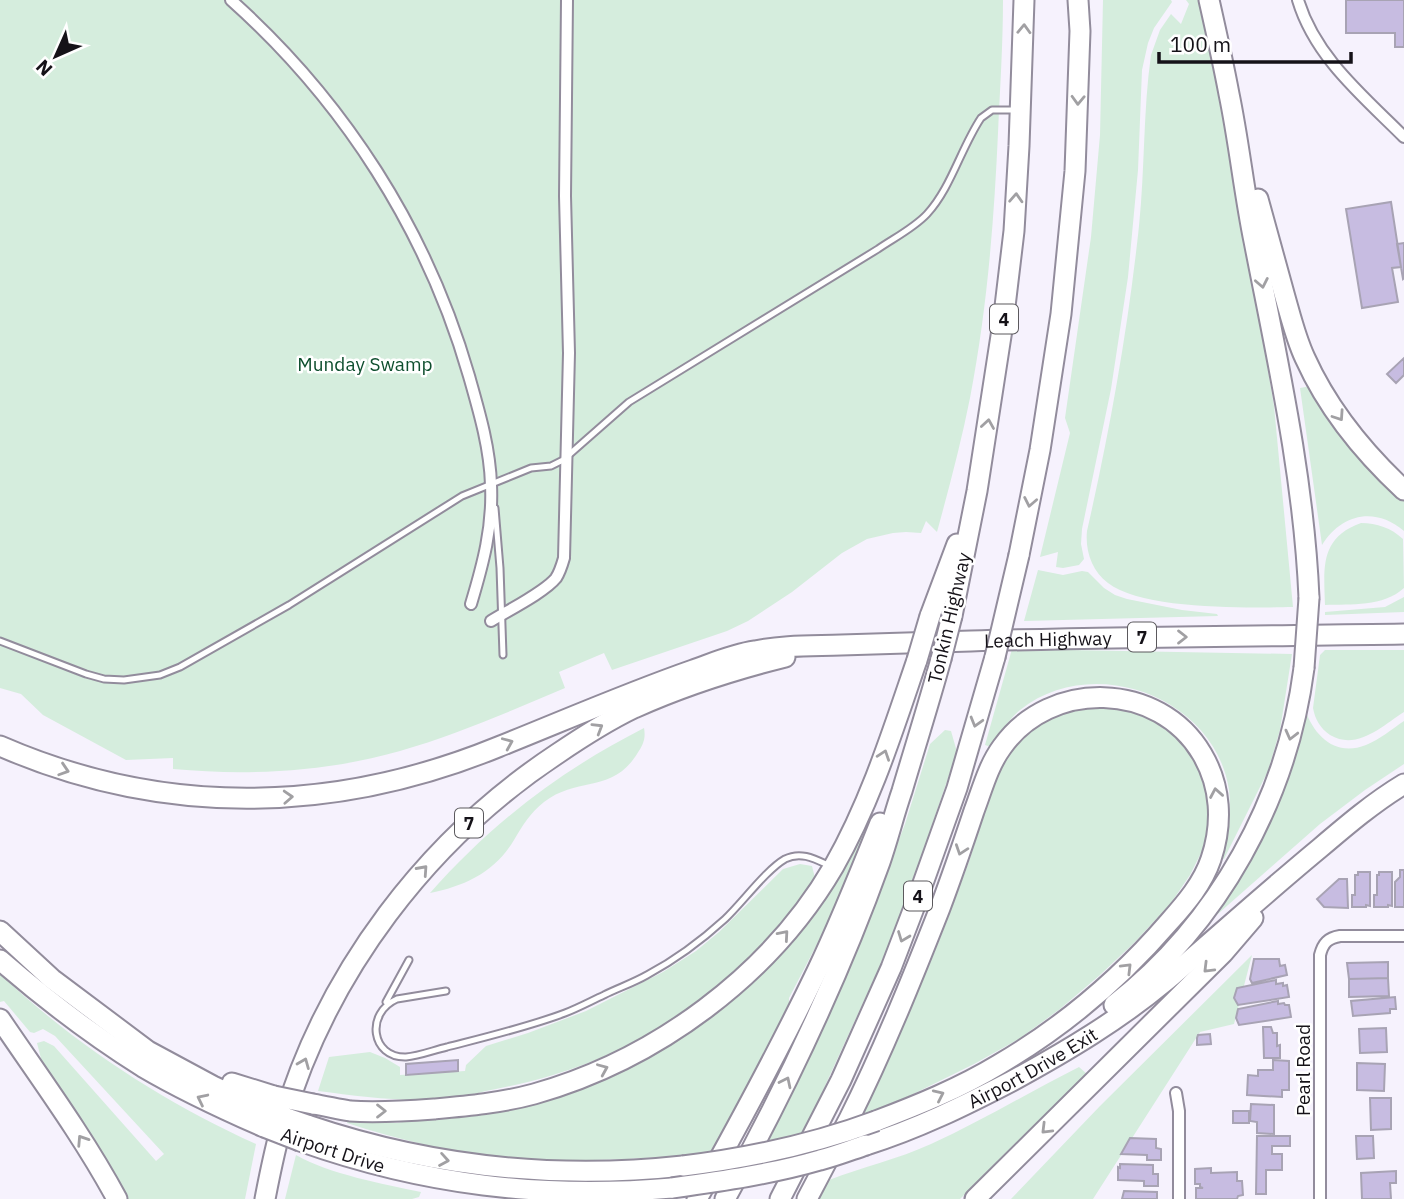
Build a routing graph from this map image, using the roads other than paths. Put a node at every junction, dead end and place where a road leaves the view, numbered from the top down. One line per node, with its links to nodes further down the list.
1 (231, 0): 11 (street)
2 (567, 0): 10 (street)
3 (1024, 0): 8 (highway, Tonkin Highway / 4, one-way to 3)
4 (1080, 0): 45 (highway, 4, one-way to 45, bridge)
5 (1209, 0): 7 (highway)
6 (1298, 0): 9 (street)
7 (1229, 95): 12 (highway, one-way to 12); 35 (highway, one-way to 35, bridge)
8 (1020, 110): 10 (lane); 13 (highway, Tonkin Highway / 4, one-way to 8)
9 (1404, 136)
10 (567, 457): 11 (lane); 15 (street)
11 (491, 484): 14 (street); 15 (lane); 20 (lane)
12 (1404, 490)
13 (977, 491): 23 (highway, Tonkin Highway / 4, bridge); 27 (highway, one-way to 13, bridge)
14 (471, 604)
15 (502, 614): 16 (street); 22 (lane)
16 (491, 621)
17 (1404, 627): 19 (highway)
18 (1404, 634): 19 (highway, Leach Highway / 7)
19 (1364, 635): 21 (highway, Leach Highway / 7, one-way to 19)
20 (0, 641)
21 (858, 645): 24 (highway, one-way to 21); 42 (highway, 7, one-way to 21)
22 (503, 655)
23 (929, 702): 40 (highway, Tonkin Highway / 4, one-way to 23); 44 (highway)
24 (0, 746)
25 (1404, 783): 26 (highway)
26 (1302, 862): 35 (highway, Airport Drive Exit); 47 (highway, one-way to 47)
27 (833, 867): 33 (lane); 37 (highway, one-way to 27, bridge)
28 (0, 930): 37 (highway)
29 (1404, 936): 49 (street, Pearl Road)
30 (0, 960): 37 (highway, Airport Drive, one-way to 30)
31 (409, 960): 33 (lane)
32 (446, 991): 33 (lane)
33 (383, 1008)
34 (0, 1019): 41 (highway, one-way to 34)
35 (1028, 1072): 40 (highway, Airport Drive Exit, bridge)
36 (1176, 1093): 48 (street)
37 (269, 1112): 38 (highway, Airport Drive, bridge)
38 (304, 1133): 39 (highway, Airport Drive); 46 (highway, one-way to 46, bridge)
39 (670, 1190): 40 (highway, Airport Drive, bridge); 43 (highway)
40 (720, 1190)
41 (117, 1199)
42 (265, 1199)
43 (646, 1199)
44 (697, 1199)
45 (780, 1199)
46 (807, 1199)
47 (975, 1199)
48 (1180, 1199)
49 (1320, 1199)

